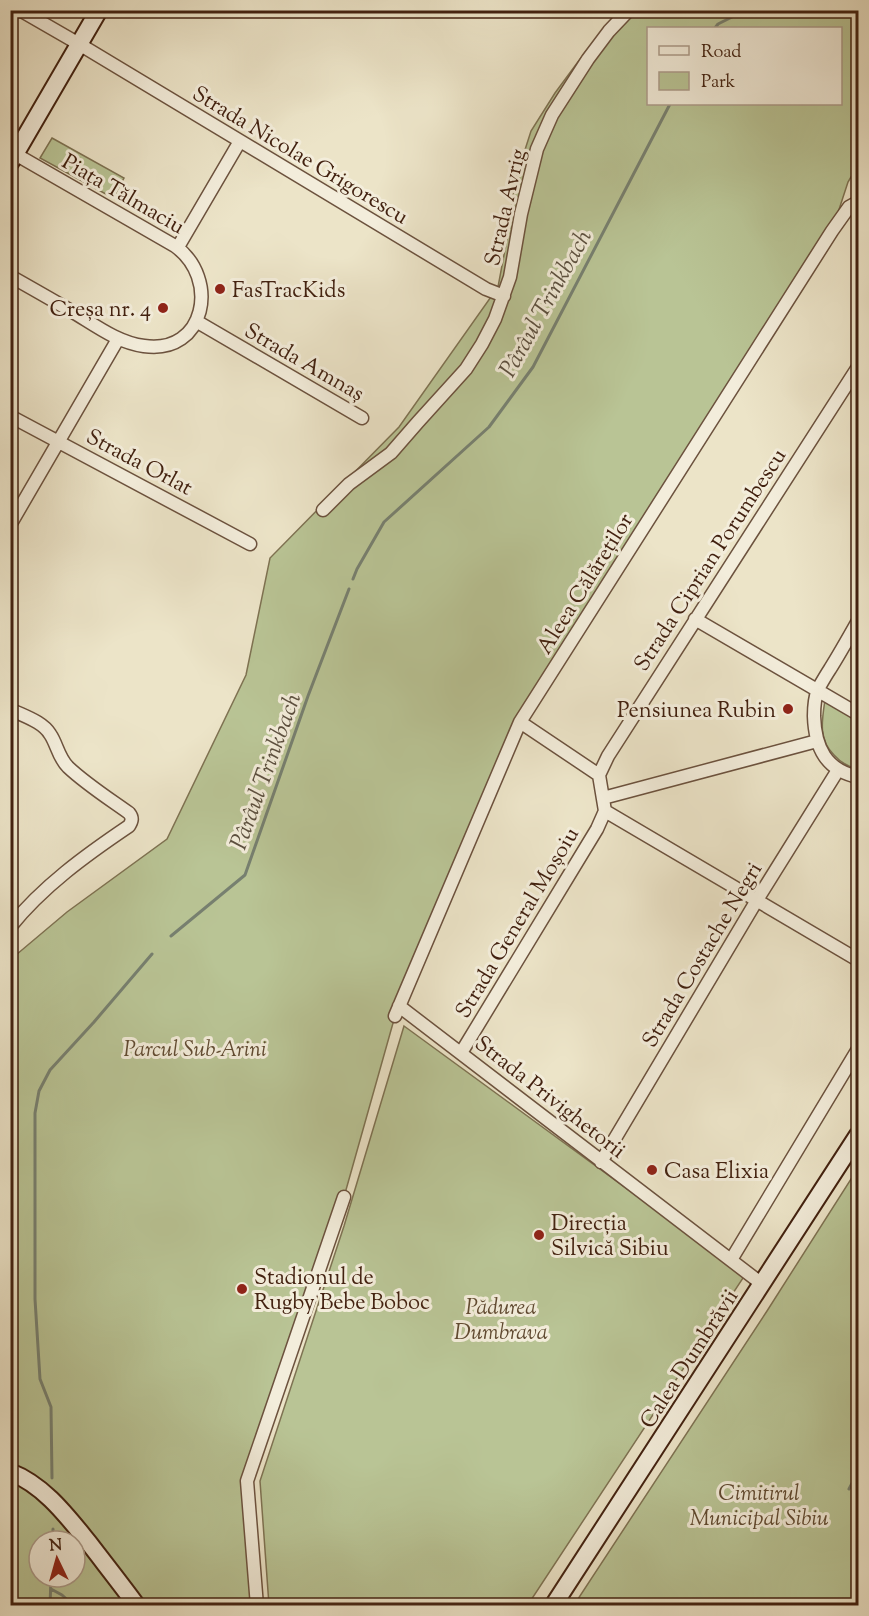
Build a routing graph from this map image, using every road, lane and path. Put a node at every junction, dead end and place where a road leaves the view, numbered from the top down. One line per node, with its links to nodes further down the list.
1 (20, 10): 4 (street, Strada Nicolae Grigorescu)
2 (99, 10): 4 (main road)
3 (629, 10): 10 (street, Strada Avrig)
4 (79, 44): 5 (street, Strada Nicolae Grigorescu); 6 (main road)
5 (240, 141): 8 (street); 10 (street, Strada Nicolae Grigorescu)
6 (12, 156): 8 (street, Piața Tălmaciu)
7 (858, 202): 25 (street, Aleea Călăreților)
8 (178, 247): 11 (street, Piața Tălmaciu)
9 (10, 276): 12 (street)
10 (504, 296): 17 (street, Strada Avrig)
11 (196, 321): 12 (street); 15 (street, Strada Amnaș)
12 (118, 339): 16 (street)
13 (858, 367): 20 (street, Strada Ciprian Porumbescu)
14 (10, 416): 16 (street, Strada Orlat)
15 (362, 418)
16 (59, 441): 18 (street); 19 (street, Strada Orlat)
17 (323, 510)
18 (10, 525)
19 (250, 544)
20 (695, 619): 22 (street); 28 (street, Strada Ciprian Porumbescu)
21 (858, 621): 22 (street)
22 (818, 690): 24 (street); 26 (street)
23 (10, 709): 33 (street)
24 (858, 714)
25 (520, 722): 28 (street); 36 (street, Aleea Călăreților)
26 (817, 741): 27 (street); 30 (street)
27 (838, 770): 29 (street); 32 (street, Strada Costache Negri)
28 (599, 776): 30 (street)
29 (858, 777)
30 (603, 798): 31 (street)
31 (605, 811): 32 (street); 38 (street, Strada General Moșoiu)
32 (757, 900): 35 (street); 40 (street, Strada Costache Negri)
33 (15, 913): 34 (street)
34 (10, 927)
35 (858, 960)
36 (397, 1011): 38 (street, Strada Privighetorii)
37 (858, 1049): 42 (street, Calea Dumbrăvii)
38 (461, 1053): 40 (street, Strada Privighetorii)
39 (858, 1135): 43 (main road, Calea Dumbrăvii)
40 (602, 1162): 42 (street, Strada Privighetorii)
41 (344, 1197): 46 (street)
42 (731, 1260): 43 (street, Strada Privighetorii)
43 (762, 1284): 47 (main road, Calea Dumbrăvii)
44 (10, 1472): 45 (main road)
45 (137, 1605)
46 (256, 1605)
47 (554, 1605)

